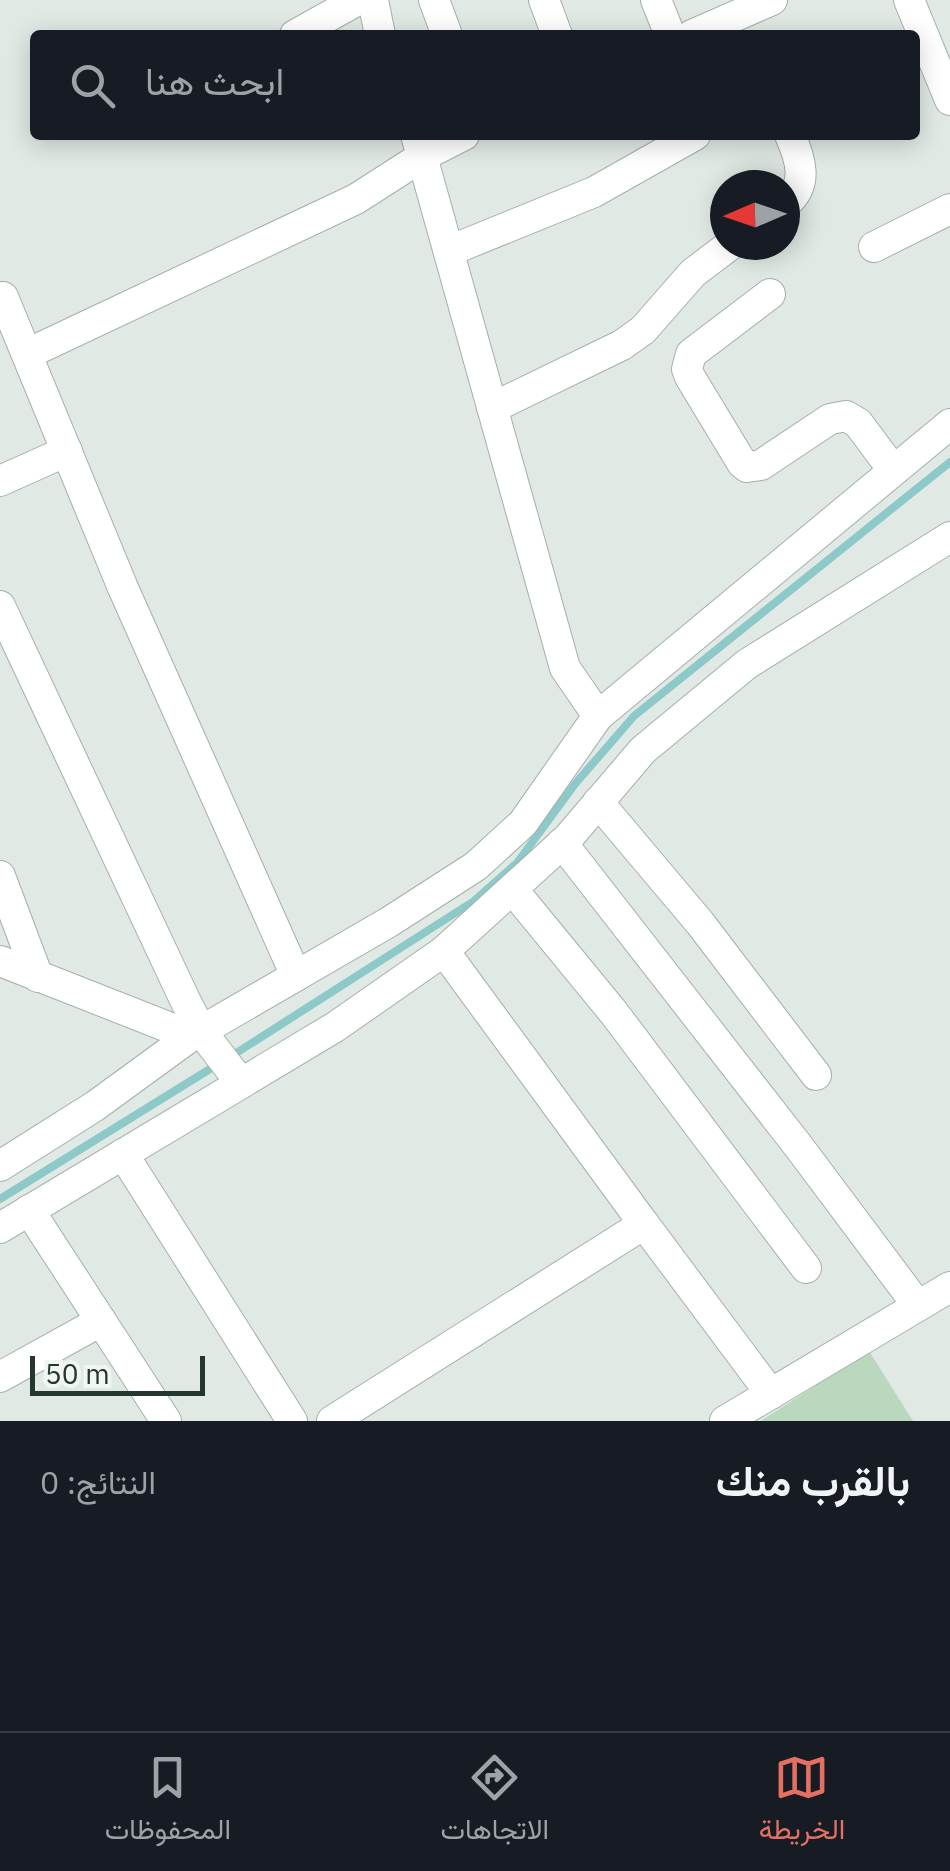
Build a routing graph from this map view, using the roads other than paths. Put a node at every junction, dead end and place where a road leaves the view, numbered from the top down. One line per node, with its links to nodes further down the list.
1 (358, 0): 9 (street)
2 (373, 0): 10 (street)
3 (434, 0): 11 (street)
4 (544, 0): 12 (street)
5 (656, 0): 13 (street)
6 (909, 0): 14 (street)
7 (767, 1): 8 (street)
8 (734, 27)
9 (303, 30)
10 (379, 30)
11 (445, 30)
12 (556, 30)
13 (668, 30)
14 (950, 100)
15 (444, 140): 18 (street)
16 (686, 140): 22 (street)
17 (791, 140): 19 (street)
18 (419, 146): 22 (street); 26 (street)
19 (800, 170)
20 (950, 208): 21 (street)
21 (874, 247)
22 (449, 250): 27 (street)
23 (710, 259): 27 (street)
24 (770, 294): 30 (street)
25 (3, 297): 26 (street)
26 (27, 354): 29 (street)
27 (492, 408): 34 (street)
28 (950, 424): 30 (street)
29 (67, 451): 31 (street); 41 (street)
30 (893, 470): 34 (street)
31 (0, 480)
32 (950, 537): 35 (street)
33 (0, 606): 43 (street)
34 (598, 716): 41 (street)
35 (598, 802): 36 (street); 44 (street)
36 (562, 843): 38 (street); 53 (street)
37 (0, 876): 42 (street)
38 (514, 890): 39 (street); 51 (street)
39 (444, 951): 45 (street); 49 (street)
40 (0, 961): 42 (street)
41 (296, 976): 43 (street)
42 (38, 977): 43 (street)
43 (202, 1038): 45 (street); 47 (street)
44 (816, 1075)
45 (236, 1078): 46 (street)
46 (122, 1154): 48 (street); 58 (street)
47 (0, 1166)
48 (29, 1210): 50 (street); 54 (street)
49 (644, 1224): 56 (street); 59 (street)
50 (0, 1228)
51 (806, 1268)
52 (950, 1288): 53 (street)
53 (918, 1306): 56 (street)
54 (101, 1321): 55 (street); 57 (street)
55 (0, 1377)
56 (771, 1394): 60 (street)
57 (166, 1421)
58 (292, 1421)
59 (332, 1421)
60 (725, 1421)

